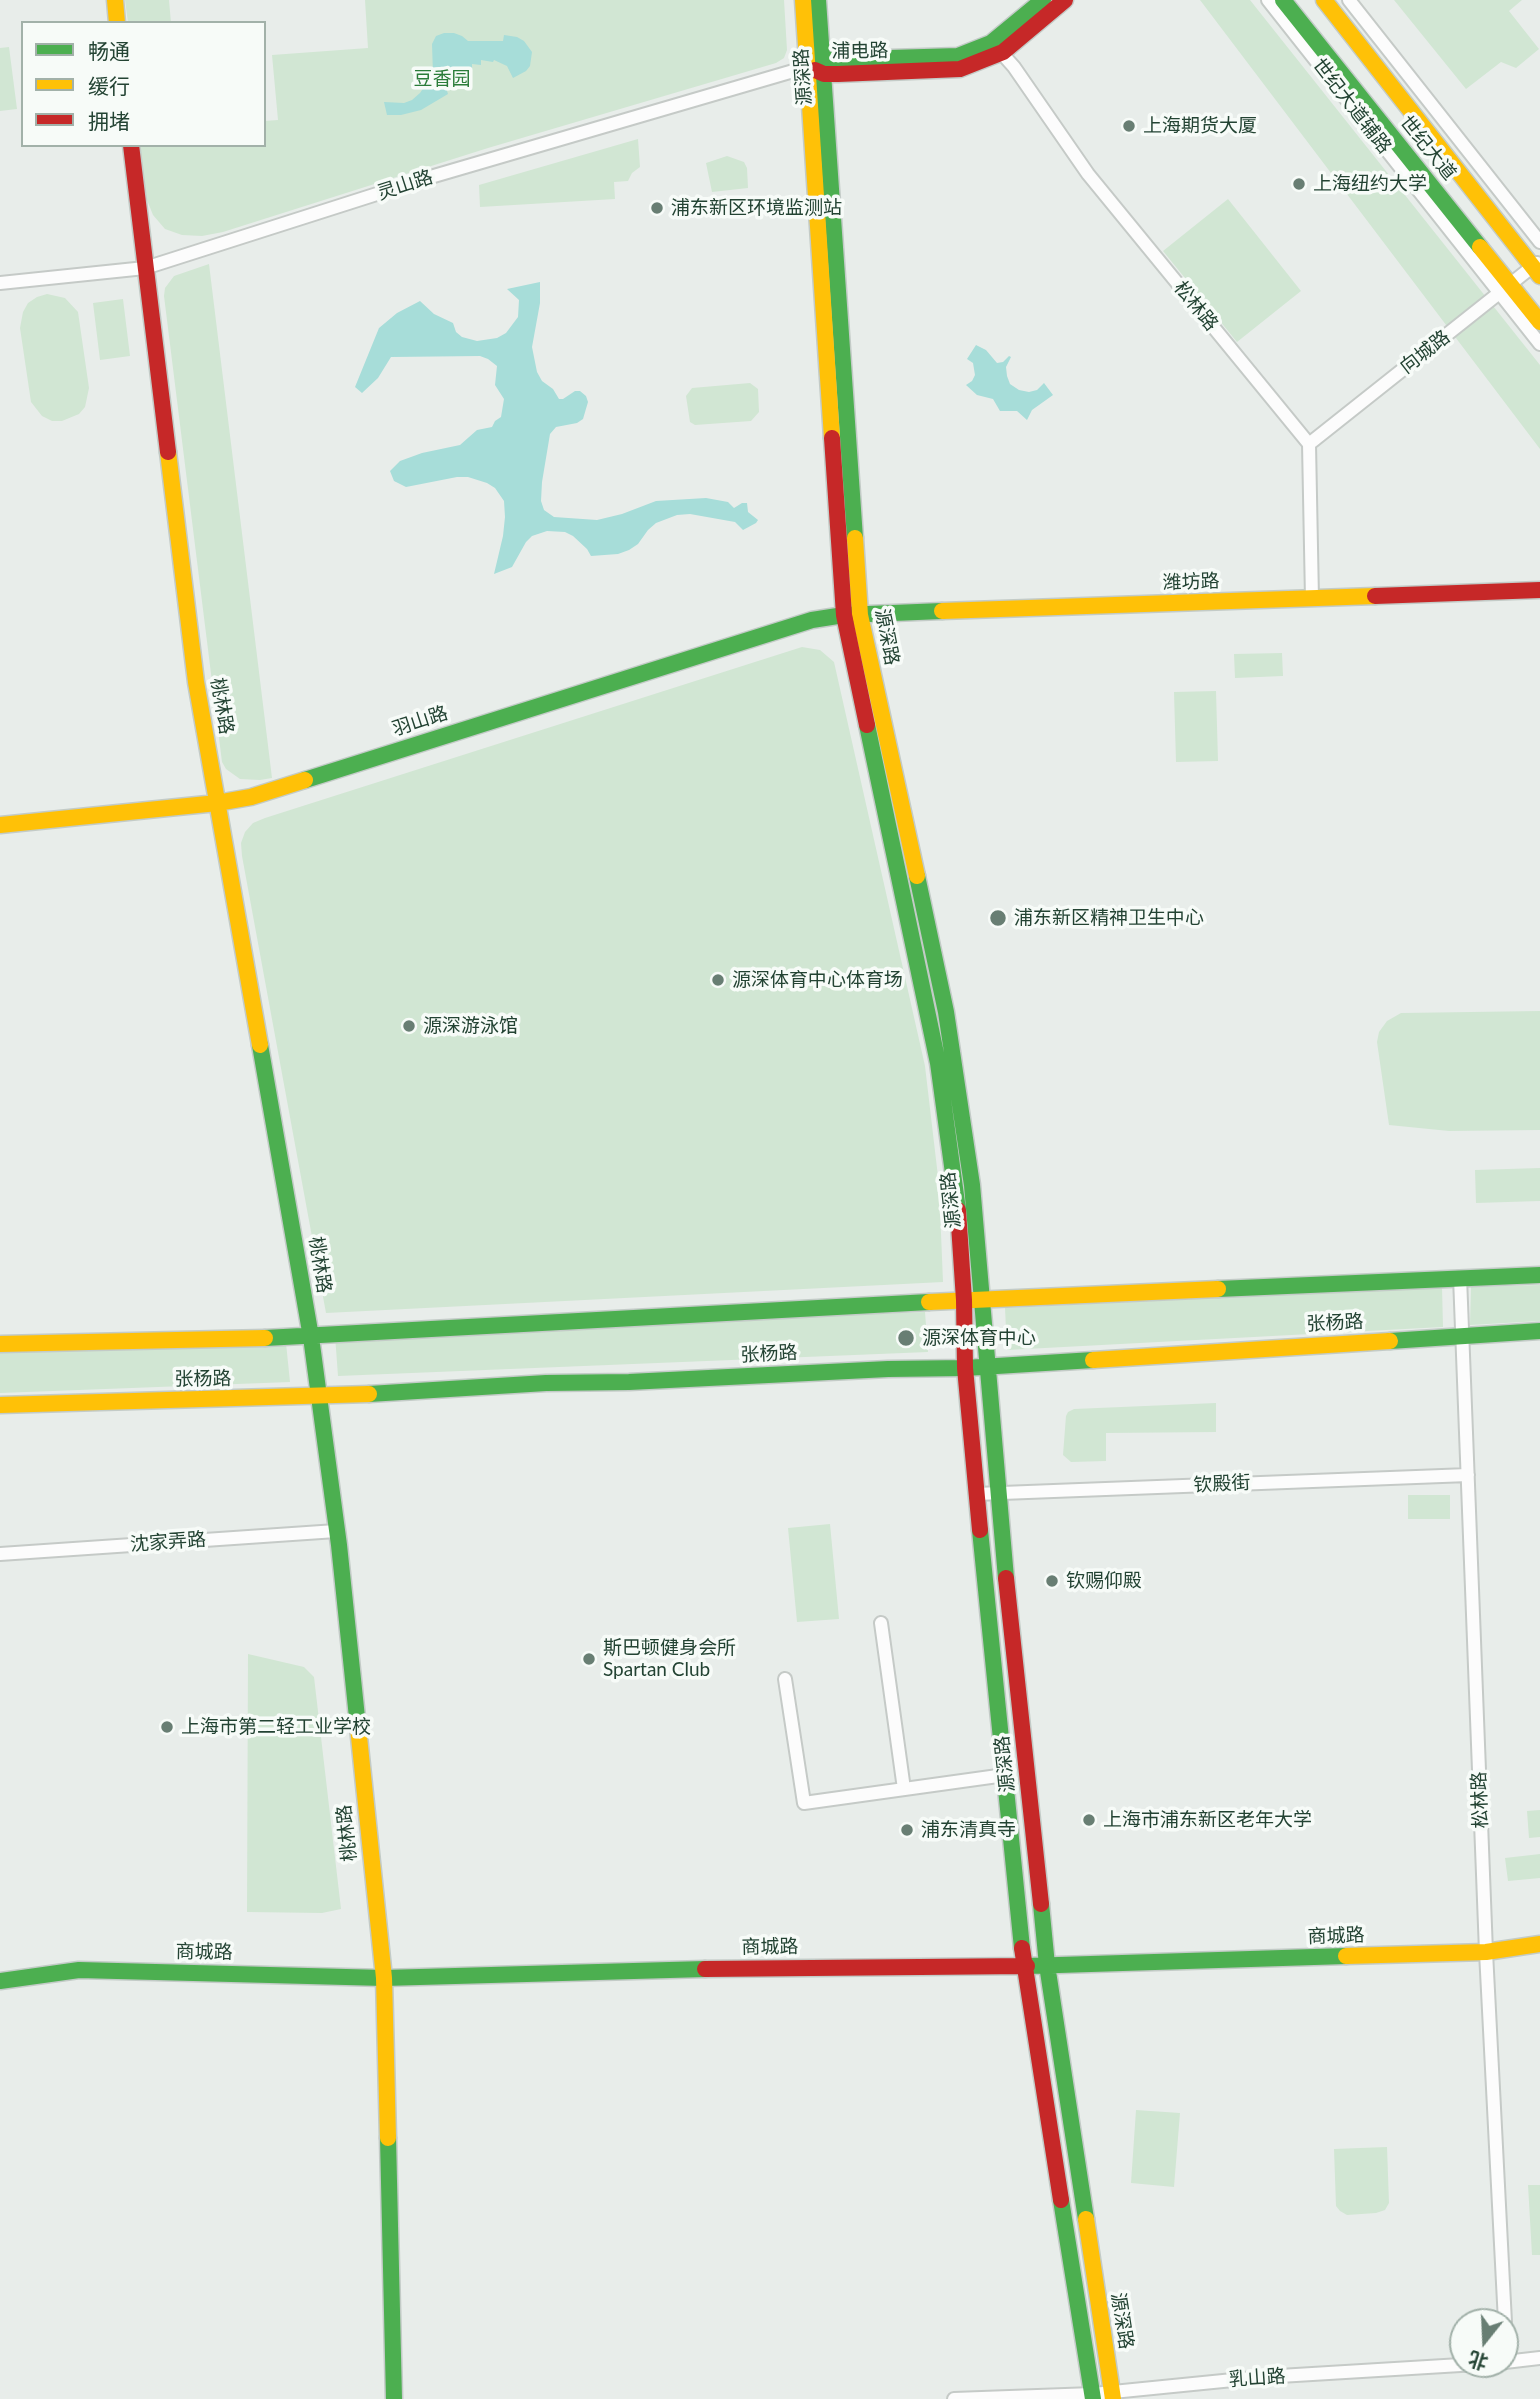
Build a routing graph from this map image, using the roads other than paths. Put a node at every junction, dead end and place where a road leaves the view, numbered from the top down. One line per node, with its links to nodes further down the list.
1 (115, 0): 10 (main road)
2 (803, 0): 12 (main road, 源深路)
3 (818, 0): 13 (main road, 源深路)
4 (1043, 0): 11 (main road, 浦电路)
5 (1065, 0): 11 (main road, 浦电路)
6 (1268, 0): 19 (street, 世纪大道辅路)
7 (1283, 0): 19 (main road, 世纪大道)
8 (1324, 0): 16 (main road, 世纪大道)
9 (1349, 0): 15 (street)
10 (117, 21)
11 (997, 48): 13 (main road, 浦电路); 22 (street, 松林路)
12 (807, 67): 13 (main road, 浦电路); 17 (street, 灵山路); 25 (main road, 源深路)
13 (823, 67): 25 (main road, 源深路)
14 (131, 147): 17 (main road, 桃林路)
15 (1540, 242)
16 (1538, 267): 19 (street, 向城路)
17 (145, 268): 18 (street, 灵山路); 26 (main road, 桃林路)
18 (0, 283)
19 (1505, 289): 20 (main road, 世纪大道); 21 (street, 世纪大道辅路); 22 (street, 向城路)
20 (1540, 322)
21 (1540, 344)
22 (1309, 444): 24 (street)
23 (1540, 590): 24 (main road, 潍坊路)
24 (1312, 599): 25 (main road, 潍坊路)
25 (852, 615): 26 (main road, 羽山路); 30 (main road, 源深路); 31 (main road, 源深路)
26 (217, 803): 27 (main road, 羽山路); 33 (main road, 桃林路)
27 (0, 825)
28 (1540, 1275): 29 (main road, 张杨路)
29 (1460, 1277): 31 (main road, 张杨路); 34 (street, 松林路)
30 (964, 1300): 31 (main road, 张杨路); 33 (main road, 张杨路); 37 (main road, 源深路)
31 (981, 1300): 36 (main road, 源深路)
32 (1540, 1331): 34 (main road, 张杨路)
33 (311, 1337): 35 (main road, 张杨路); 38 (main road, 桃林路)
34 (1461, 1337): 36 (main road, 张杨路); 40 (street, 松林路)
35 (0, 1343)
36 (987, 1366): 37 (main road, 张杨路); 41 (main road, 源深路)
37 (965, 1368): 38 (main road, 张杨路); 42 (main road, 源深路)
38 (319, 1397): 39 (main road, 张杨路); 43 (main road, 桃林路)
39 (0, 1405)
40 (1468, 1475): 41 (street, 钦殿街); 50 (street, 松林路)
41 (997, 1493): 42 (street, 钦殿街); 51 (main road, 源深路)
42 (976, 1494): 47 (main road, 源深路)
43 (337, 1531): 44 (street, 沈家弄路); 53 (main road, 桃林路)
44 (0, 1555)
45 (881, 1623): 48 (street)
46 (785, 1679): 48 (street)
47 (1005, 1775): 48 (street); 52 (main road, 源深路)
48 (904, 1789)
49 (1540, 1944): 50 (main road, 商城路)
50 (1486, 1952): 51 (main road, 商城路); 55 (street, 松林路)
51 (1047, 1965): 52 (main road, 商城路); 59 (main road, 源深路)
52 (1024, 1966): 53 (main road, 商城路); 60 (main road, 源深路)
53 (384, 1978): 54 (main road, 商城路); 61 (main road, 桃林路)
54 (0, 1981)
55 (1504, 2308)
56 (1540, 2358): 57 (street)
57 (1519, 2360)
58 (1449, 2366): 59 (street, 乳山路)
59 (1112, 2395): 60 (street, 乳山路)
60 (1093, 2396): 62 (street, 乳山路)
61 (394, 2399)
62 (954, 2399)

